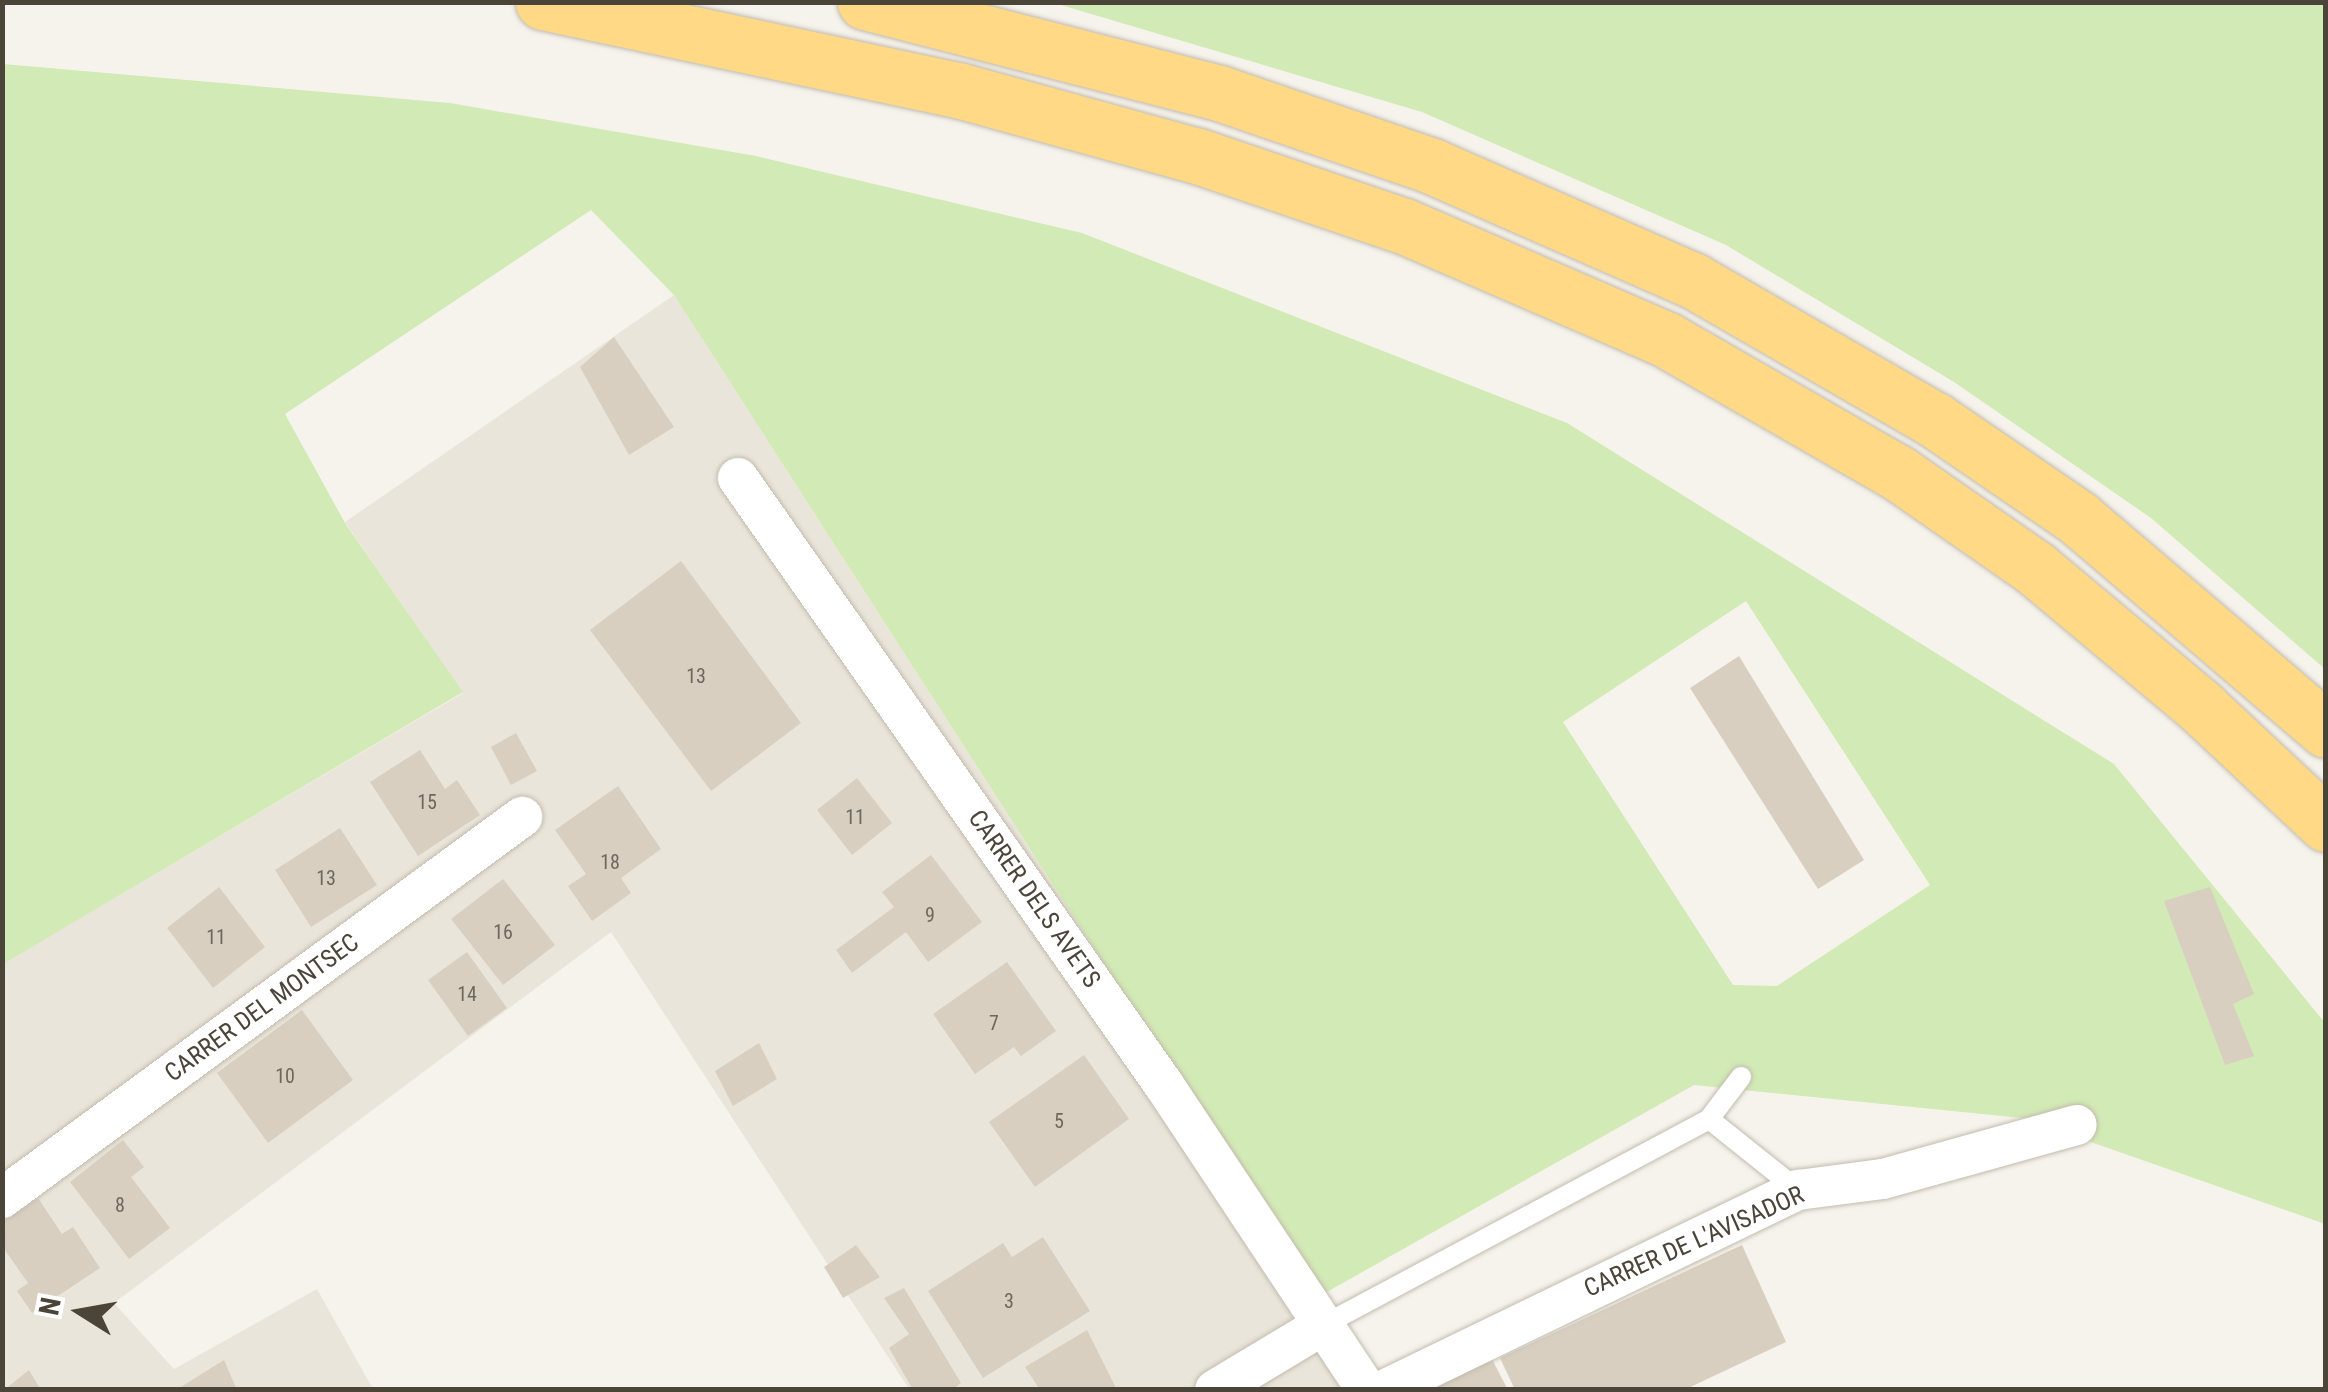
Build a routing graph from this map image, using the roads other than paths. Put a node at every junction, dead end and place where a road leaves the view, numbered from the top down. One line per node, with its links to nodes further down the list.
1 (543, 2): 6 (highway)
2 (865, 2): 4 (highway)
3 (738, 478): 12 (street, CARRER DELS AVETS)
4 (2326, 730)
5 (522, 818): 11 (street, CARRER DEL MONTSEC)
6 (2326, 824)
7 (1741, 1077): 8 (lane)
8 (1709, 1119): 10 (lane); 12 (lane)
9 (2077, 1125): 10 (street, CARRER DE L'AVISADOR)
10 (1798, 1190): 15 (street, CARRER DE L'AVISADOR)
11 (2, 1198)
12 (1320, 1326): 13 (street); 14 (street, CARRER DELS AVETS)
13 (1215, 1390)
14 (1367, 1390)
15 (1384, 1390)

